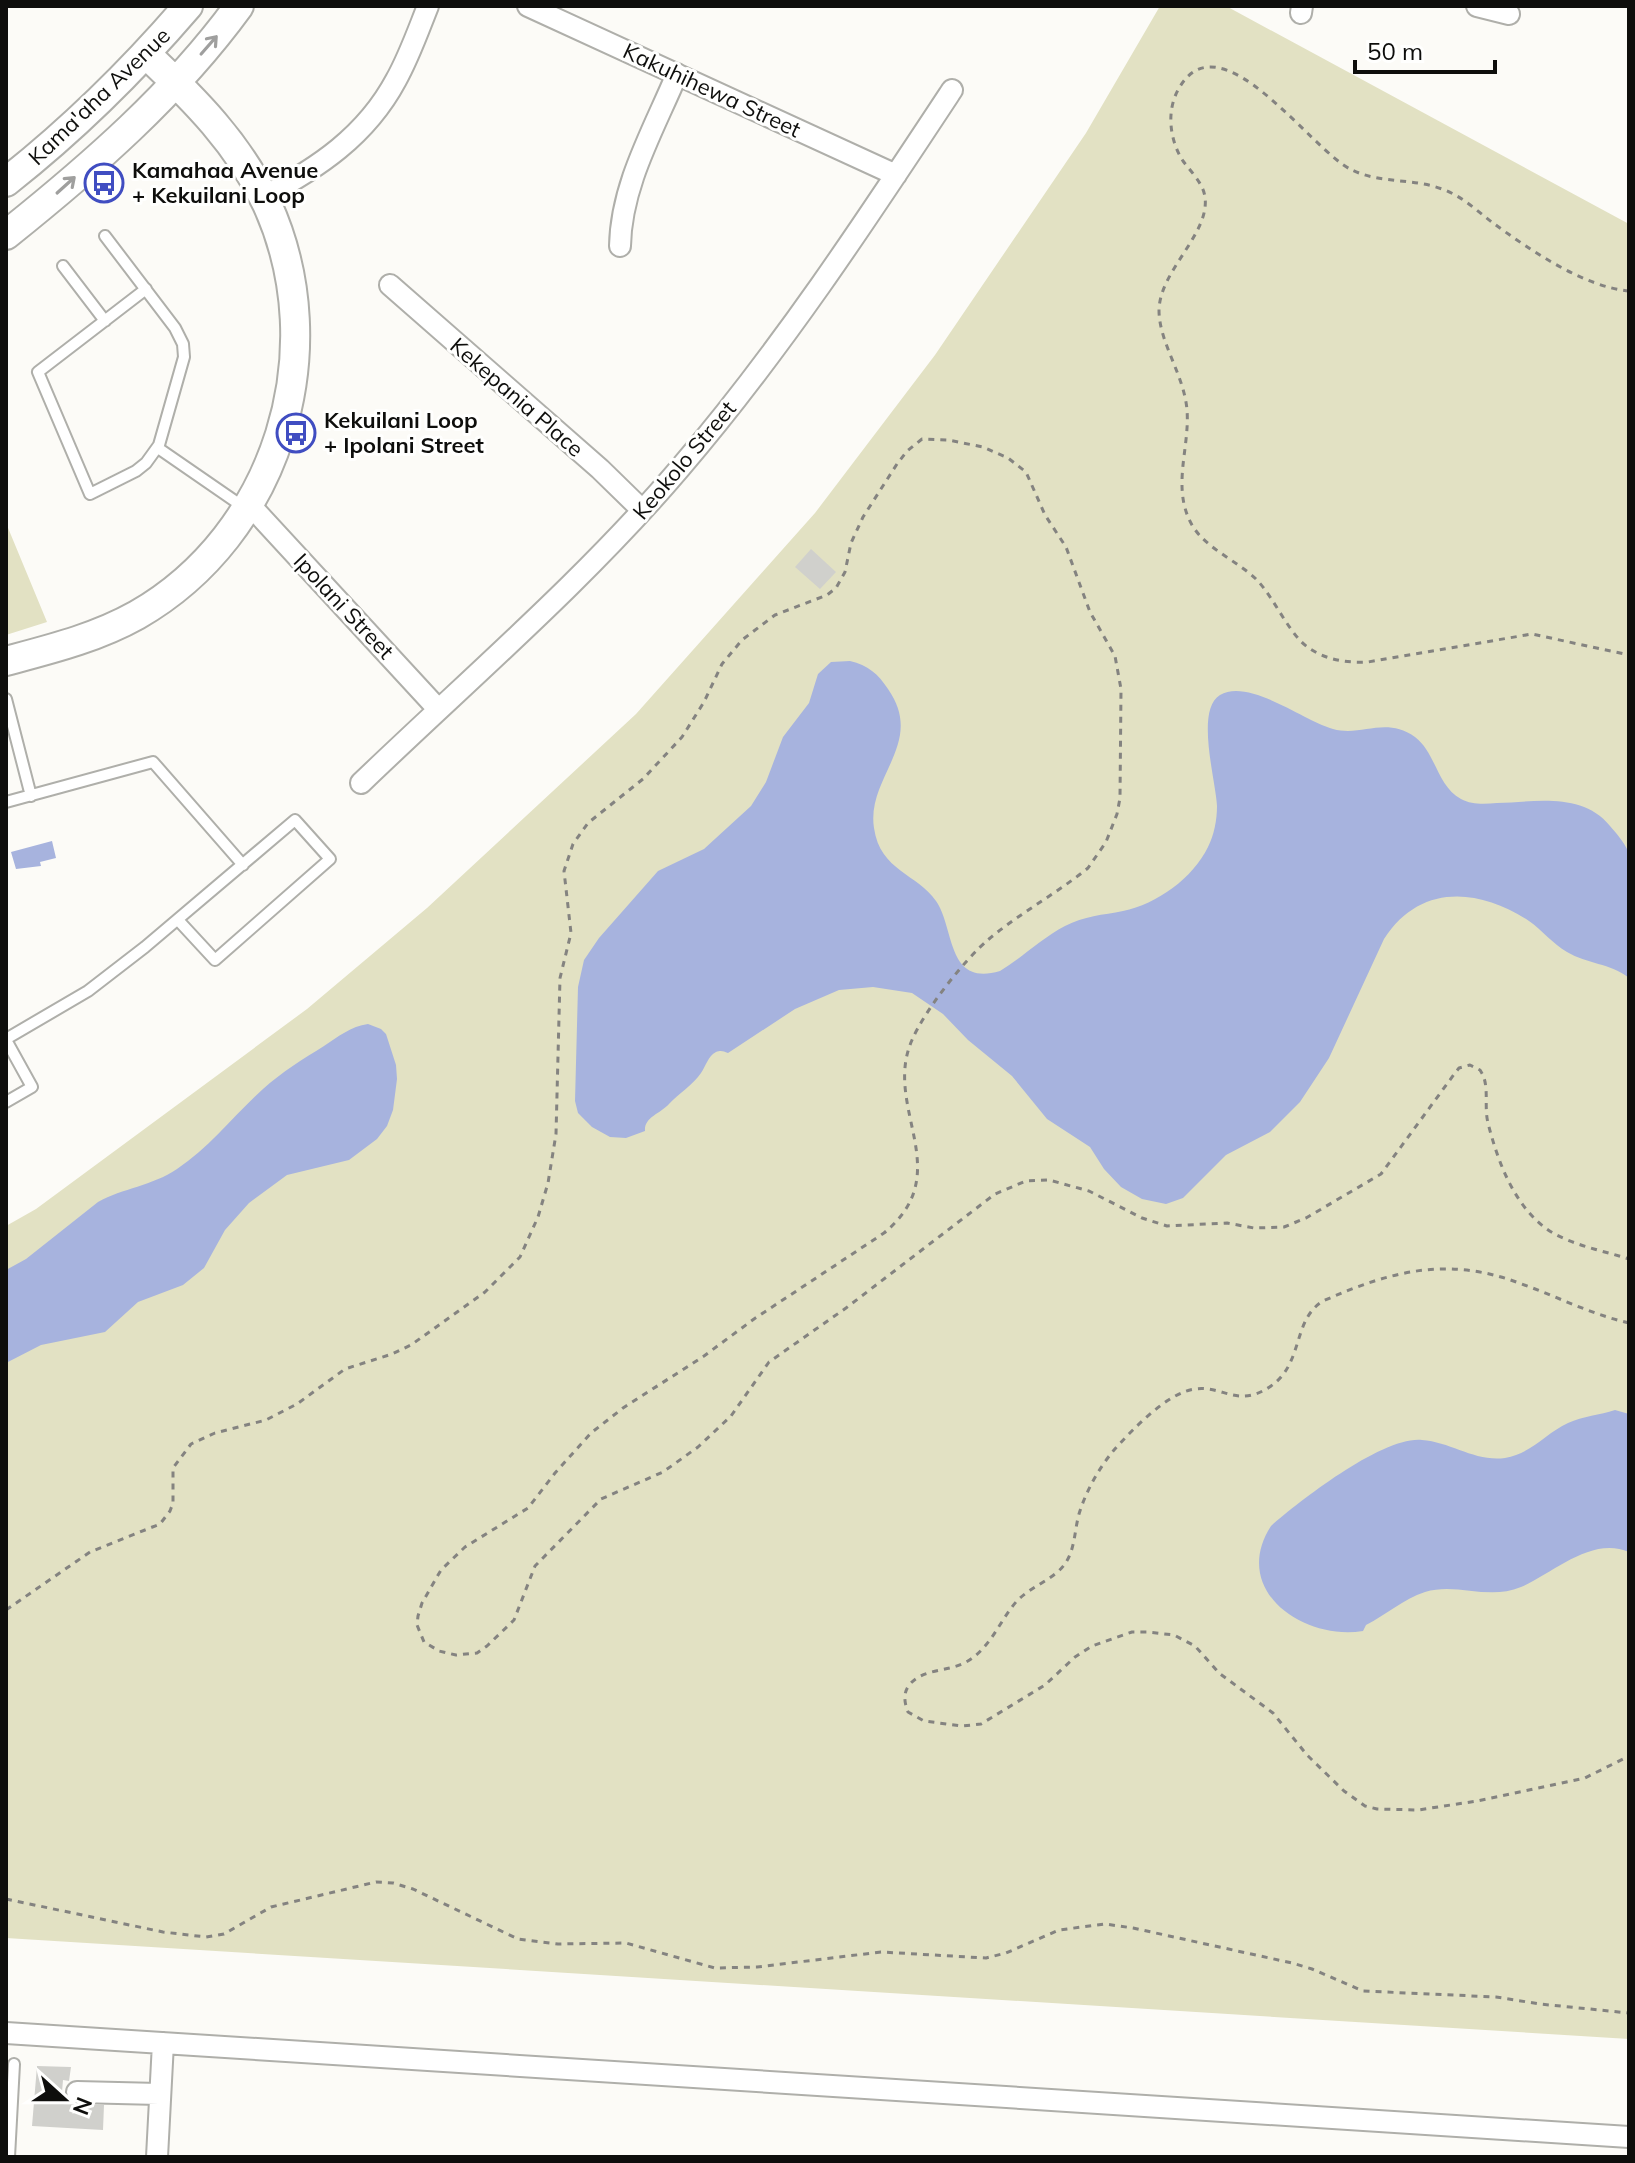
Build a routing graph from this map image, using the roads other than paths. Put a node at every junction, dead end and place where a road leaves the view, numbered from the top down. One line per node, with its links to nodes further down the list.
1 (188, 6): 7 (street, Kama'aha Avenue)
2 (239, 6): 9 (street, Kama'aha Avenue, one-way to 2)
3 (428, 6): 13 (street)
4 (528, 6): 8 (street, Kakuhihewa Street)
5 (1477, 6): 6 (street)
6 (1509, 14)
7 (146, 54): 9 (street); 12 (street, Kama'aha Avenue)
8 (677, 74): 11 (street, Kakuhihewa Street); 16 (street)
9 (176, 82): 13 (street); 14 (street, Kama'aha Avenue, one-way to 9)
10 (952, 90): 11 (street, Keokolo Street)
11 (896, 175): 23 (street, Keokolo Street)
12 (6, 182)
13 (263, 197): 22 (street)
14 (6, 235)
15 (105, 236): 19 (lane)
16 (620, 246)
17 (63, 266): 20 (lane)
18 (390, 285): 23 (street, Kekepania Place)
19 (146, 289): 20 (lane); 21 (lane)
20 (105, 321): 21 (lane)
21 (158, 448): 22 (lane)
22 (248, 506): 24 (street); 26 (street, Ipolani Street)
23 (642, 510): 26 (street, Keokolo Street)
24 (6, 661)
25 (6, 699): 28 (lane)
26 (438, 709): 27 (street, Keokolo Street)
27 (361, 783)
28 (31, 796): 29 (lane); 30 (lane)
29 (6, 802)
30 (243, 865): 31 (lane); 31 (lane)
31 (178, 920): 32 (lane)
32 (6, 1040): 33 (lane)
33 (6, 1102)
34 (6, 2033): 35 (street)
35 (163, 2043): 38 (street); 39 (street)
36 (14, 2064): 40 (lane)
37 (77, 2092): 38 (street)
38 (159, 2094): 41 (street)
39 (1629, 2137)
40 (9, 2157)
41 (157, 2157)

